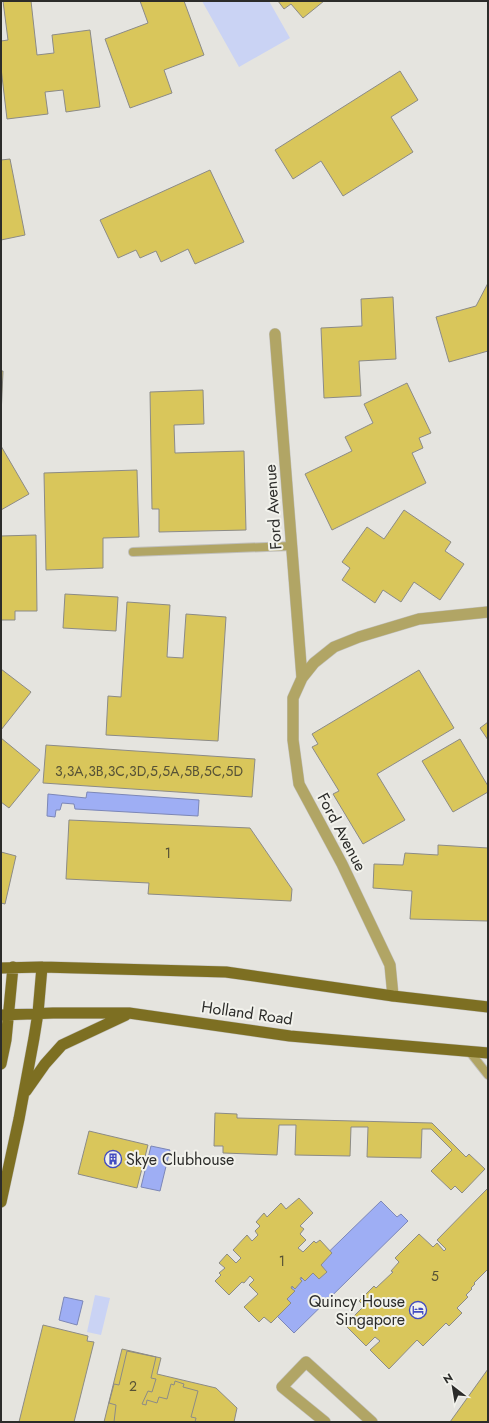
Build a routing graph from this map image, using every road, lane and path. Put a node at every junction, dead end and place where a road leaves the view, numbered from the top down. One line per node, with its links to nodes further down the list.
1 (276, 334): 2 (street, Ford Avenue)
2 (292, 546): 3 (lane); 5 (street, Ford Avenue)
3 (133, 552)
4 (488, 612): 5 (street, Ford Avenue)
5 (302, 678): 9 (street, Ford Avenue)
6 (13, 967): 7 (main road); 8 (main road); 13 (main road)
7 (42, 967): 9 (main road); 11 (main road)
8 (1, 968)
9 (393, 996): 10 (main road)
10 (488, 1007)
11 (38, 1013): 12 (main road, Holland Road); 13 (main road, Holland Road); 18 (main road)
12 (129, 1013): 14 (main road, Holland Road); 18 (main road)
13 (5, 1015): 16 (main road)
14 (470, 1051): 15 (main road, Holland Road); 17 (lane)
15 (488, 1053)
16 (1, 1064)
17 (488, 1075)
18 (23, 1094): 19 (main road)
19 (1, 1202)
20 (325, 1422): 21 (street)
21 (372, 1422)

